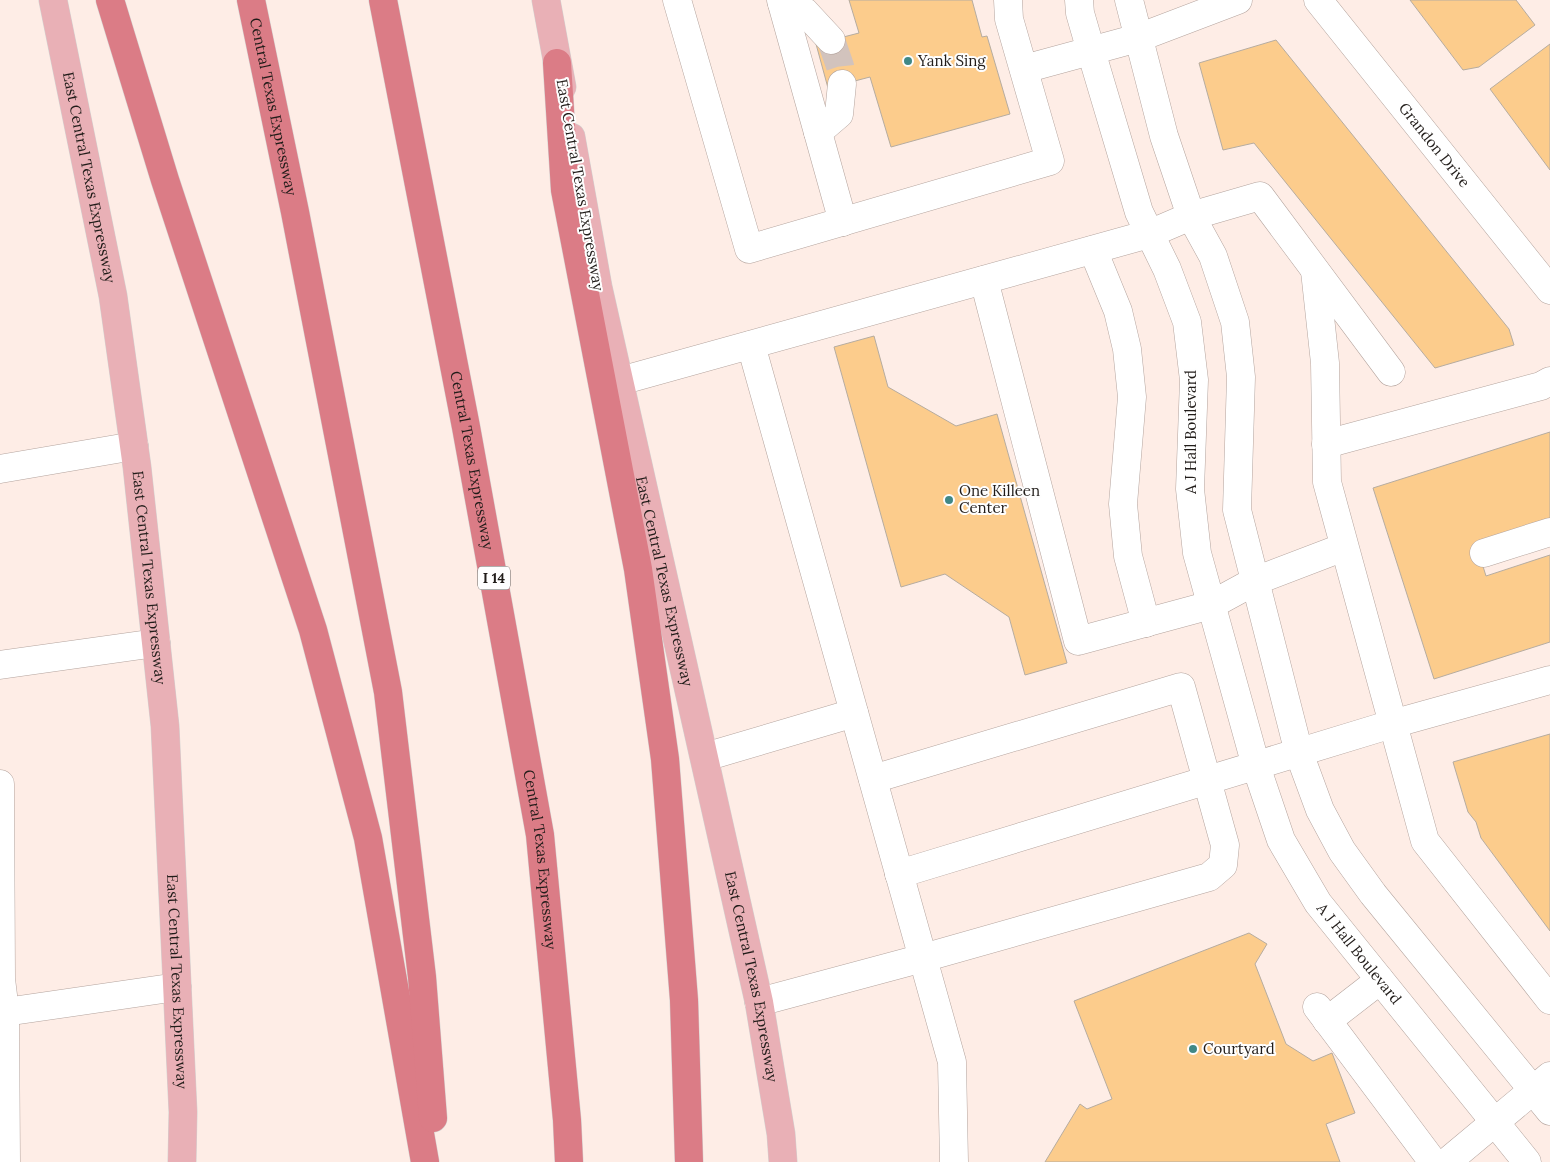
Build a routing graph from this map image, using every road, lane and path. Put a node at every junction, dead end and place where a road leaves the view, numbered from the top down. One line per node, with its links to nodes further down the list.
1 (53, 0): 32 (main road, East Central Texas Expressway)
2 (110, 0): 64 (highway)
3 (251, 0): 65 (highway, Central Texas Expressway)
4 (383, 0): 66 (highway, Central Texas Expressway / I 14)
5 (546, 0): 16 (main road, East Central Texas Expressway)
6 (677, 0): 21 (street)
7 (1008, 0): 17 (street)
8 (1079, 0): 15 (street, A J Hall Boulevard)
9 (1129, 0): 13 (street)
10 (1238, 0): 13 (street)
11 (1318, 0): 26 (street, Grandon Drive)
12 (781, 2): 14 (street); 19 (street)
13 (1138, 38): 15 (street); 20 (street)
14 (832, 40)
15 (1091, 50): 17 (street); 22 (street, A J Hall Boulevard)
16 (558, 62): 30 (main road, East Central Texas Expressway); 67 (highway)
17 (1024, 69): 21 (street)
18 (842, 84): 19 (street)
19 (818, 132): 21 (street)
20 (1191, 216): 22 (street); 24 (street); 37 (street)
21 (843, 222)
22 (1150, 234): 23 (street); 38 (street, A J Hall Boulevard)
23 (1093, 250): 25 (street); 39 (street)
24 (1314, 270): 28 (street); 31 (street)
25 (984, 280): 27 (street); 39 (street)
26 (1550, 290)
27 (751, 345): 30 (street); 43 (street)
28 (1391, 372)
29 (1550, 380): 31 (street)
30 (620, 382): 46 (main road, East Central Texas Expressway)
31 (1326, 444): 35 (street)
32 (134, 446): 33 (street); 40 (main road, East Central Texas Expressway)
33 (0, 469)
34 (1550, 532): 36 (street)
35 (1344, 547): 37 (street); 44 (street)
36 (1484, 553)
37 (1255, 582): 38 (street); 45 (street)
38 (1211, 605): 39 (street); 47 (street, A J Hall Boulevard)
39 (1146, 623)
40 (156, 643): 41 (street); 55 (main road, East Central Texas Expressway)
41 (0, 665)
42 (1550, 680): 44 (street)
43 (854, 714): 46 (street); 48 (street)
44 (1392, 724): 45 (street); 56 (street)
45 (1299, 753): 47 (street); 59 (street)
46 (705, 757): 57 (main road, East Central Texas Expressway)
47 (1256, 766): 49 (street); 54 (street, A J Hall Boulevard)
48 (873, 779): 49 (street); 51 (street)
49 (1207, 780): 51 (street); 52 (street)
50 (0, 784): 53 (street)
51 (899, 874): 52 (street)
52 (923, 958): 57 (street); 69 (street)
53 (0, 979): 58 (street)
54 (1380, 980): 61 (street, A J Hall Boulevard); 70 (street)
55 (177, 987): 58 (street); 63 (main road, East Central Texas Expressway)
56 (1550, 1000)
57 (759, 1002): 68 (main road, East Central Texas Expressway)
58 (5, 1012): 62 (street)
59 (1542, 1083): 60 (street); 61 (street)
60 (1550, 1111)
61 (1495, 1122): 71 (street); 72 (street, A J Hall Boulevard)
62 (6, 1162)
63 (182, 1162)
64 (426, 1162)
65 (437, 1162)
66 (569, 1162)
67 (689, 1162)
68 (783, 1162)
69 (954, 1162)
70 (1433, 1162)
71 (1447, 1162)
72 (1528, 1162)

